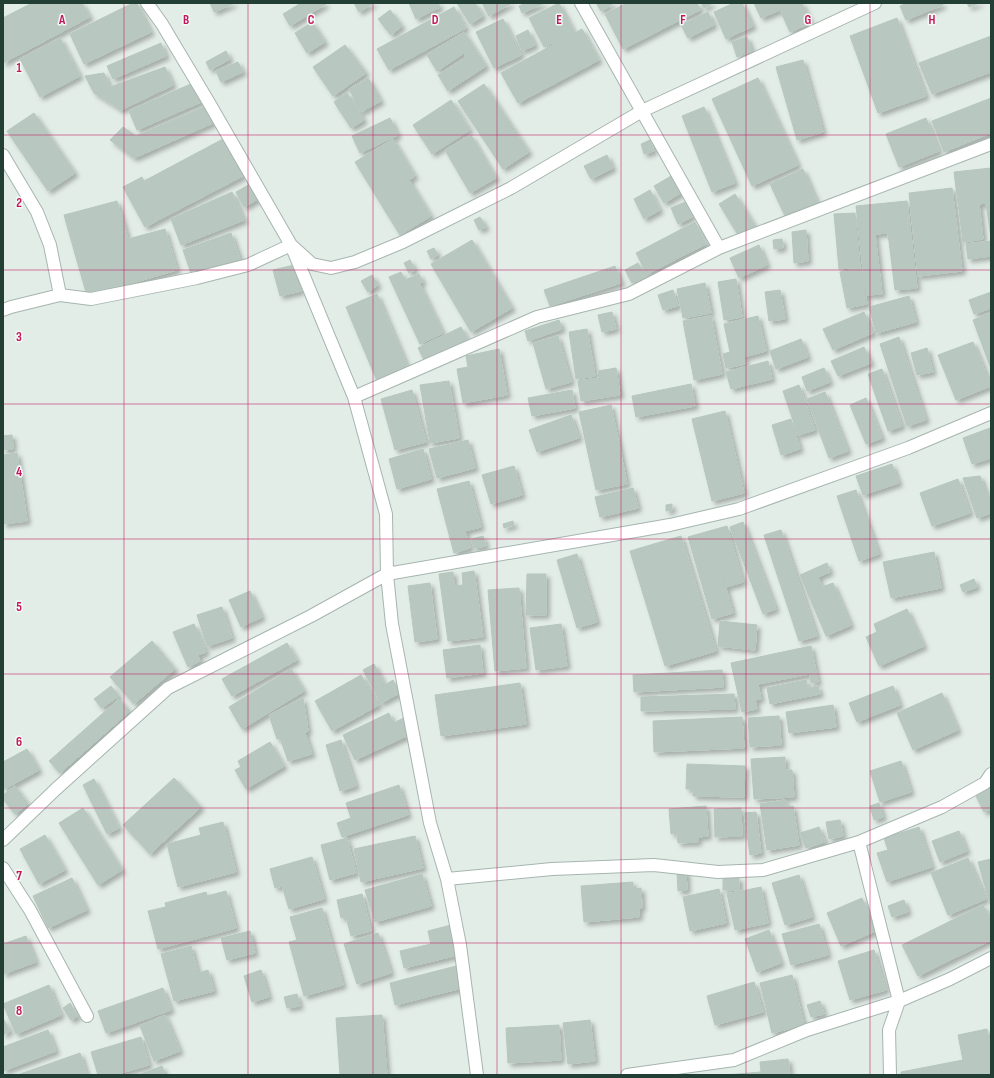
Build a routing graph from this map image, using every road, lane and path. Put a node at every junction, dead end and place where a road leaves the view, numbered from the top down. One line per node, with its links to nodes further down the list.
1 (147, 3): 7 (street)
2 (581, 3): 4 (street)
3 (876, 3): 4 (street)
4 (642, 111): 7 (street); 8 (street)
5 (991, 144): 8 (street)
6 (3, 156): 9 (street)
7 (291, 245): 9 (street); 11 (street)
8 (719, 248): 11 (street)
9 (60, 295): 10 (street)
10 (3, 310)
11 (354, 397): 13 (street)
12 (991, 413): 13 (street)
13 (387, 574): 15 (street); 18 (street)
14 (991, 774): 16 (street)
15 (3, 840)
16 (859, 842): 18 (street); 20 (street)
17 (3, 868): 21 (street)
18 (447, 879): 22 (street)
19 (991, 958): 20 (street)
20 (899, 1001): 23 (street); 24 (street)
21 (87, 1016)
22 (478, 1075)
23 (627, 1075)
24 (890, 1075)

